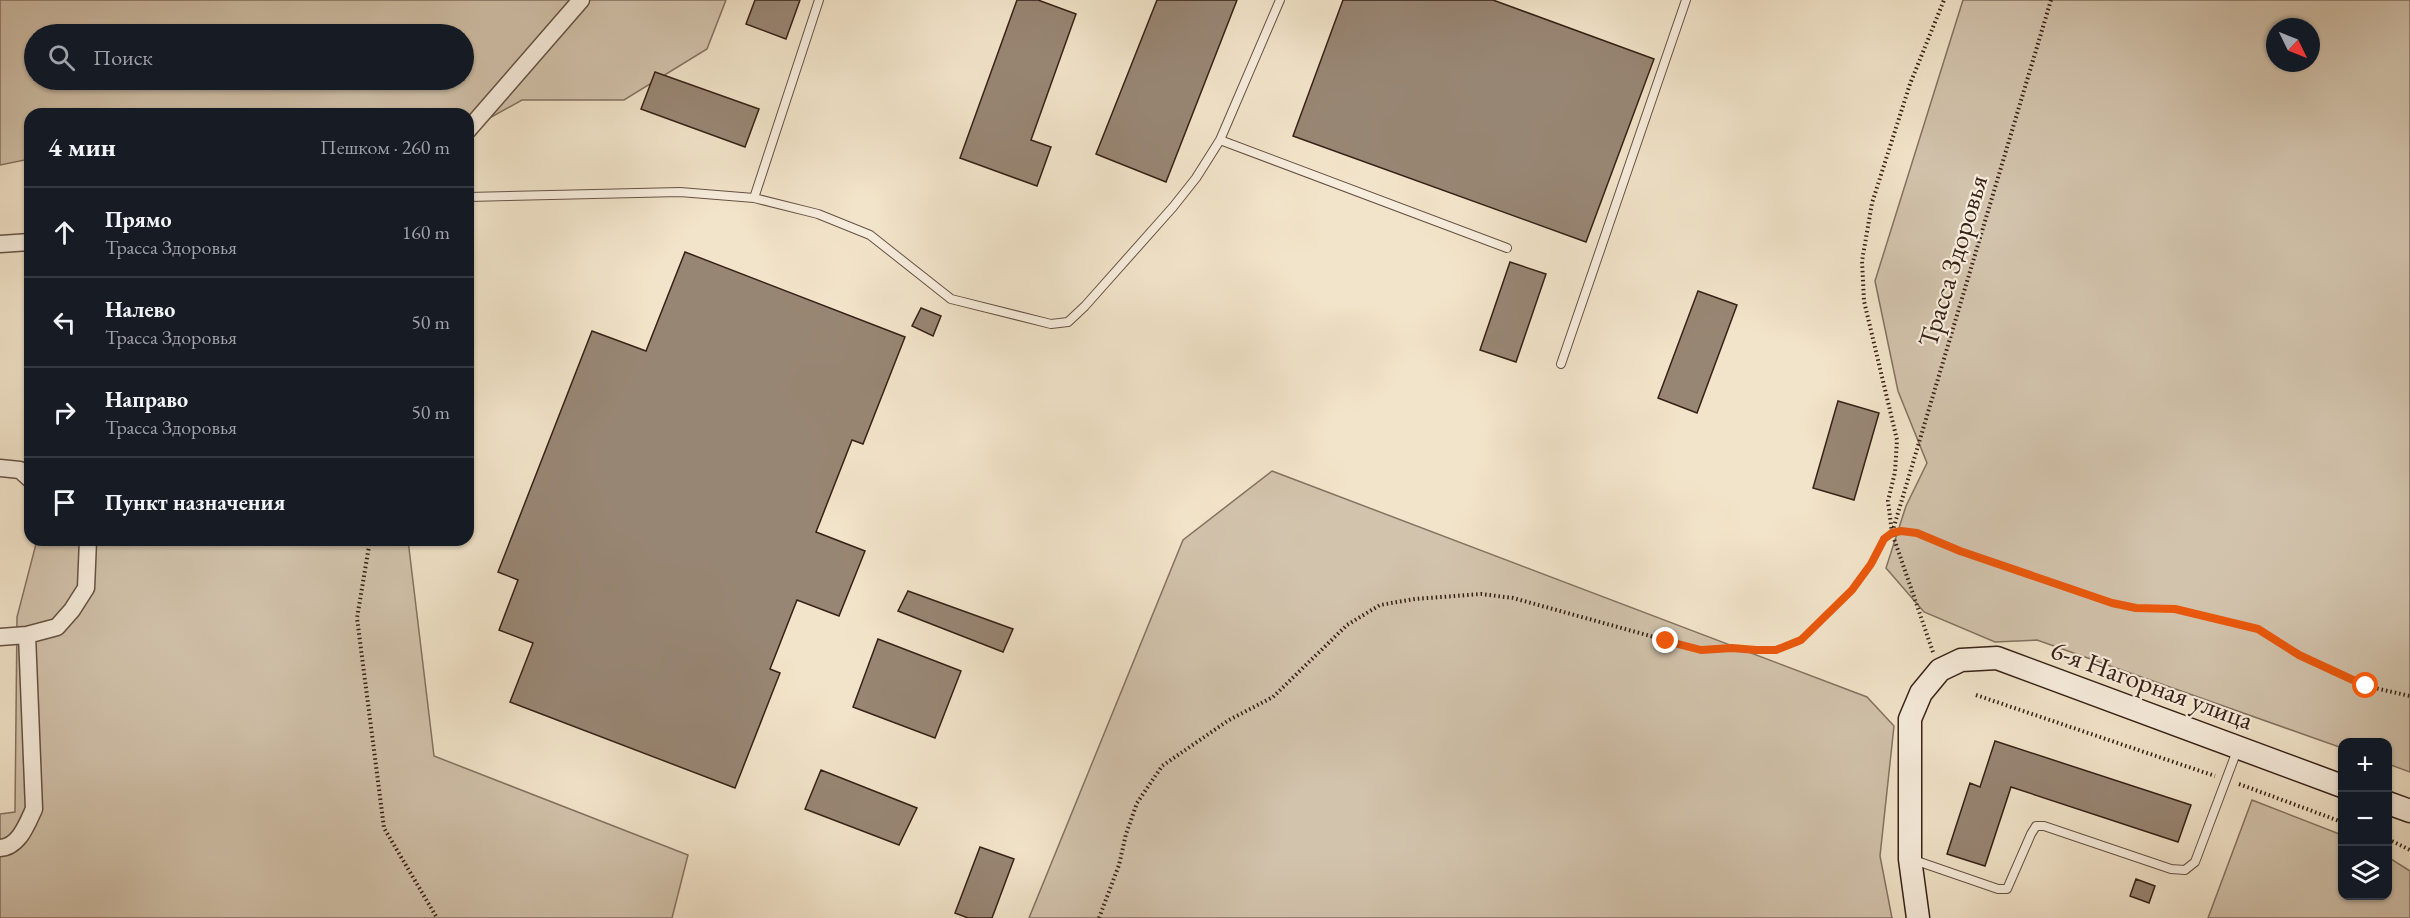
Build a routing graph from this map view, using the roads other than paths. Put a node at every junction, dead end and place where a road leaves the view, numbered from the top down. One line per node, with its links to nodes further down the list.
1 (581, 0): 5 (street)
2 (819, 0): 8 (lane)
3 (1280, 0): 6 (lane)
4 (1686, 0): 12 (lane)
5 (474, 123)
6 (1220, 140): 8 (lane); 11 (lane)
7 (474, 197): 8 (lane)
8 (754, 198)
9 (24, 242): 10 (street)
10 (0, 244)
11 (1507, 248)
12 (1561, 364)
13 (0, 468): 14 (street)
14 (24, 474)
15 (88, 546): 16 (street)
16 (27, 635): 17 (street); 22 (street)
17 (0, 637)
18 (2238, 748): 19 (street, 6-я Нагорная улица); 23 (lane); 23 (street, 6-я Нагорная улица)
19 (2338, 784)
20 (2392, 804): 21 (street)
21 (2410, 811)
22 (0, 848)
23 (1910, 859): 24 (street)
24 (1918, 918)

